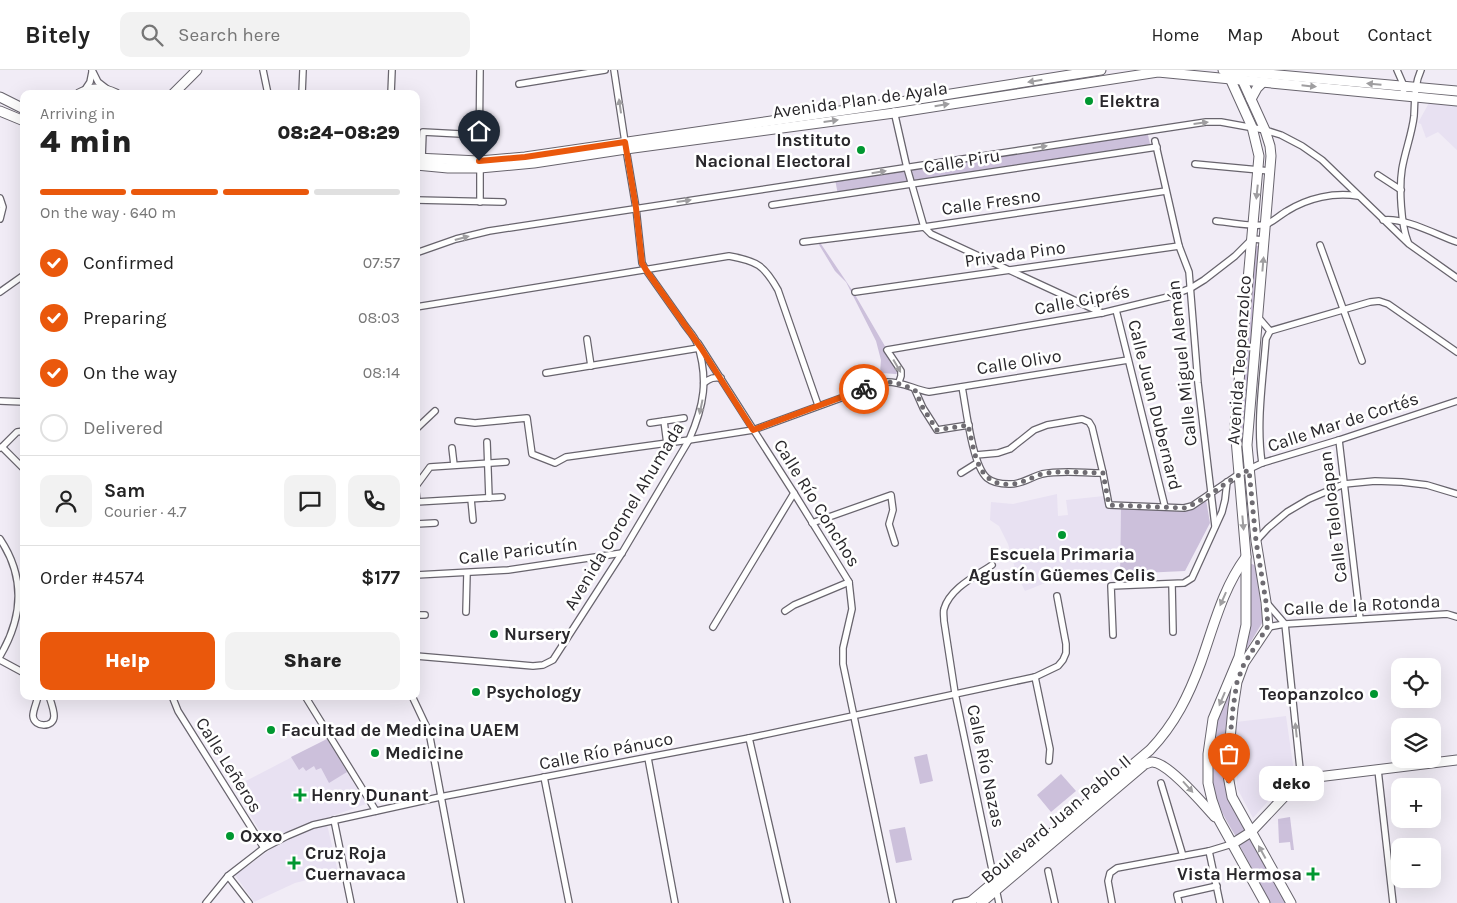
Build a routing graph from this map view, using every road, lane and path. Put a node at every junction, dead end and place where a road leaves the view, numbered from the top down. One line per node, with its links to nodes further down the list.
1 (92, 70): 16 (street); 17 (street)
2 (197, 70): 18 (main road)
3 (263, 70): 19 (street)
4 (303, 70): 20 (street)
5 (392, 70): 21 (street)
6 (480, 70): 34 (street)
7 (605, 70): 15 (street)
8 (614, 70): 36 (street, Avenida Coronel Ahumada, one-way to 8)
9 (1101, 70): 29 (main road, Avenida Plan de Ayala, one-way to 29)
10 (1397, 70): 22 (street)
11 (1421, 70): 24 (street)
12 (1226, 72): 13 (main road, Avenida Plan de Ayala); 29 (main road, Avenida Plan de Ayala, one-way to 12); 32 (main road, Avenida Teopanzolco)
13 (1240, 74): 14 (main road, Avenida Plan de Ayala); 22 (main road, Avenida Plan de Ayala, one-way to 13); 26 (main road, Avenida Teopanzolco)
14 (1263, 82): 22 (main road, Avenida Plan de Ayala, one-way to 22); 26 (main road)
15 (519, 84)
16 (83, 90)
17 (109, 90)
18 (177, 90)
19 (267, 90)
20 (302, 90)
21 (391, 90)
22 (1404, 91): 24 (main road, Avenida Plan de Ayala)
23 (1457, 91): 24 (main road, Avenida Plan de Ayala)
24 (1415, 92): 27 (main road, Avenida Plan de Ayala); 46 (street)
25 (0, 97): 28 (main road)
26 (1251, 99): 33 (main road, Avenida Teopanzolco)
27 (1457, 101)
28 (20, 107)
29 (894, 108): 36 (main road, Avenida Plan de Ayala); 41 (street)
30 (0, 111): 31 (main road)
31 (20, 119)
32 (1252, 127): 33 (street); 41 (street, one-way to 32); 42 (main road, Avenida Teopanzolco)
33 (1265, 130): 43 (main road, Avenida Teopanzolco); 48 (street)
34 (480, 135): 37 (street); 39 (street)
35 (1156, 144): 45 (street, Calle Piru); 47 (street, Calle Miguel Alemán)
36 (626, 145): 39 (main road, Avenida Plan de Ayala); 54 (street, Avenida Coronel Ahumada)
37 (420, 149)
38 (420, 161): 39 (main road, Avenida Plan de Ayala)
39 (480, 164): 51 (street)
40 (1195, 164): 42 (street)
41 (907, 168): 45 (street); 54 (street, one-way to 41)
42 (1259, 170): 43 (street); 59 (main road, Avenida Teopanzolco, one-way to 59)
43 (1270, 172): 60 (main road, Avenida Teopanzolco)
44 (1378, 175): 46 (street)
45 (912, 184): 53 (street, Calle Piru); 61 (street)
46 (1401, 190): 58 (street)
47 (1166, 191): 61 (street, Calle Fresno); 68 (street, Calle Miguel Alemán)
48 (1358, 196): 57 (street); 60 (street)
49 (0, 198): 55 (street)
50 (420, 200): 51 (street)
51 (480, 202): 52 (street)
52 (504, 202)
53 (772, 205)
54 (636, 208): 69 (street, one-way to 54); 70 (street, Avenida Coronel Ahumada)
55 (0, 218)
56 (1216, 220): 59 (street)
57 (1383, 220): 58 (street); 66 (street)
58 (1404, 222): 65 (street); 66 (street)
59 (1253, 225): 60 (street); 62 (main road, Avenida Teopanzolco)
60 (1266, 225): 63 (main road, Avenida Teopanzolco)
61 (924, 227): 64 (street, Calle Fresno); 71 (street, Calle Juan Dubernard)
62 (1252, 239): 63 (street); 74 (street, Calle Ciprés); 124 (main road, Avenida Teopanzolco)
63 (1264, 240): 81 (main road, Avenida Teopanzolco, one-way to 63)
64 (803, 242)
65 (1457, 242)
66 (1409, 244): 73 (street)
67 (1320, 245): 79 (street)
68 (1179, 246): 71 (street, Privada Pino); 74 (street, Calle Miguel Alemán)
69 (420, 252)
70 (646, 270): 77 (street); 84 (street, Avenida Coronel Ahumada); 98 (street)
71 (1010, 270): 76 (street, Privada Pino); 80 (street, Calle Juan Dubernard)
72 (20, 278): 75 (street)
73 (1457, 278)
74 (1191, 288): 78 (street, Calle Ciprés); 129 (street, Calle Miguel Alemán)
75 (0, 292)
76 (855, 292)
77 (420, 306)
78 (1116, 310): 80 (street, Calle Ciprés); 86 (street, Calle Juan Dubernard)
79 (1344, 310): 82 (street); 85 (street); 87 (street)
80 (1102, 313): 91 (street, Calle Ciprés, one-way to 91)
81 (1258, 318): 82 (street); 121 (main road, Avenida Teopanzolco)
82 (1270, 331): 118 (street)
83 (586, 339): 88 (street)
84 (698, 346): 88 (street); 90 (street, Calle Río Conchos); 92 (street, Avenida Coronel Ahumada)
85 (1457, 352)
86 (1128, 360): 93 (street, Calle Olivo); 135 (street, Calle Juan Dubernard)
87 (1362, 361)
88 (591, 366): 89 (street)
89 (546, 373)
90 (721, 378): 92 (street); 106 (street, Calle Río Conchos)
91 (899, 382): 94 (street); 98 (street)
92 (704, 383): 108 (street, Avenida Coronel Ahumada, one-way to 108)
93 (962, 387): 94 (street, Calle Olivo); 105 (street)
94 (915, 390): 105 (street)
95 (0, 401): 97 (street)
96 (1457, 401): 109 (street, Calle Mar de Cortés)
97 (20, 402)
98 (818, 405): 106 (street)
99 (435, 411): 104 (street)
100 (684, 418): 102 (street)
101 (458, 421): 111 (street)
102 (664, 421): 103 (street); 111 (street)
103 (650, 424)
104 (420, 425)
105 (968, 425): 114 (street)
106 (753, 430): 108 (street); 128 (street, Calle Río Conchos)
107 (20, 432): 112 (street)
108 (689, 440): 111 (street); 144 (street, Avenida Coronel Ahumada)
109 (1339, 440): 118 (street, Calle Mar de Cortés); 127 (street, Calle Teloloapan)
110 (487, 442): 116 (street)
111 (667, 444)
112 (1, 447): 119 (street)
113 (452, 448): 120 (street)
114 (976, 455): 117 (street); 123 (street)
115 (506, 462): 116 (street)
116 (488, 463): 120 (street); 132 (street)
117 (977, 463): 122 (street); 123 (street)
118 (1262, 463): 121 (street, Calle Mar de Cortés)
119 (20, 465)
120 (454, 465): 125 (street)
121 (1249, 470): 124 (street, Calle Mar de Cortés); 142 (main road, Avenida Teopanzolco)
122 (961, 472)
123 (1103, 473): 135 (street, Calle Mar de Cortés)
124 (1238, 474): 126 (street, Calle Mar de Cortés); 145 (main road, Avenida Teopanzolco, one-way to 145)
125 (420, 481)
126 (1227, 482): 129 (street, Calle Mar de Cortés); 140 (street)
127 (1344, 484): 130 (street); 142 (street); 158 (street, Calle Teloloapan)
128 (794, 493): 138 (street, Calle Río Conchos); 161 (street)
129 (1211, 493): 135 (street, Calle Mar de Cortés); 140 (street, Calle Miguel Alemán)
130 (1457, 494)
131 (502, 497): 132 (street)
132 (489, 498): 133 (street)
133 (472, 500): 134 (street); 136 (street)
134 (420, 502)
135 (1165, 507)
136 (473, 520)
137 (435, 523): 139 (street)
138 (812, 523): 143 (street); 149 (street, Calle Río Conchos)
139 (420, 524)
140 (1215, 526): 150 (street)
141 (0, 539): 164 (street)
142 (1256, 541): 145 (main road, Boulevard Juan Pablo II); 152 (main road, Avenida Teopanzolco)
143 (895, 543)
144 (622, 553): 147 (street, Calle Paricutín); 165 (street, Avenida Coronel Ahumada)
145 (1246, 556): 187 (main road, Avenida Teopanzolco, one-way to 187); 195 (main road, Boulevard Juan Pablo II, one-way to 195)
146 (992, 565): 169 (street, Calle Río Nazas)
147 (467, 573): 148 (street, Calle Paricutín); 154 (street)
148 (420, 575)
149 (849, 582): 153 (street); 175 (street, Calle Río Conchos)
150 (1172, 584): 162 (street); 163 (street)
151 (1057, 596): 168 (street, Calle Río Pánuco)
152 (1266, 602): 159 (street); 160 (main road, Avenida Teopanzolco)
153 (786, 611)
154 (466, 612)
155 (420, 615): 156 (street)
156 (425, 615)
157 (1457, 617): 158 (street, Calle de la Rotonda)
158 (1360, 620): 159 (street, Calle de la Rotonda)
159 (1285, 624): 160 (street, Calle de la Rotonda); 182 (street, one-way to 159)
160 (1268, 626): 188 (main road)
161 (713, 627)
162 (1173, 632)
163 (1113, 635)
164 (0, 656)
165 (420, 656)
166 (0, 660): 167 (street)
167 (20, 671)
168 (1035, 677): 169 (street, Calle Río Pánuco); 179 (street)
169 (956, 693): 175 (street, Calle Río Pánuco); 195 (street, Calle Río Nazas)
170 (37, 700): 171 (street)
171 (51, 700)
172 (174, 700): 190 (street, Calle Leñeros)
173 (307, 700): 185 (street)
174 (414, 700): 184 (street)
175 (854, 716): 176 (street, Calle Río Pánuco); 205 (street, Calle Río Conchos)
176 (749, 738): 177 (street, Calle Río Pánuco); 204 (street)
177 (648, 758): 181 (street, Calle Río Pánuco); 203 (street)
178 (1457, 760): 180 (main road)
179 (1048, 761)
180 (1378, 770): 182 (main road); 214 (street)
181 (544, 777): 184 (street, Calle Río Pánuco); 202 (street)
182 (1301, 779): 188 (main road)
183 (1161, 783): 192 (street)
184 (440, 797): 185 (street, Calle Río Pánuco); 201 (street)
185 (376, 811): 186 (street, Calle Río Pánuco)
186 (334, 820): 190 (street, Calle Río Pánuco); 200 (street)
187 (1219, 820): 189 (main road, Avenida Teopanzolco); 195 (main road, Boulevard Juan Pablo II, one-way to 187)
188 (1251, 832): 189 (main road); 213 (main road, one-way to 188)
189 (1232, 844): 191 (street); 212 (main road, Avenida Teopanzolco)
190 (264, 848): 194 (street, Calle Río Pánuco)
191 (1210, 851): 192 (street); 196 (street)
192 (1183, 856): 209 (street)
193 (1048, 871): 208 (street)
194 (228, 876): 198 (street, Calle Río Pánuco); 199 (street)
195 (996, 886): 197 (main road, Boulevard Juan Pablo II); 197 (main road, Boulevard Juan Pablo II); 207 (street, Calle Río Nazas)
196 (1217, 886): 210 (street); 211 (street)
197 (978, 901): 206 (street)
198 (206, 903)
199 (249, 903)
200 (351, 903)
201 (461, 903)
202 (569, 903)
203 (675, 903)
204 (787, 903)
205 (893, 903)
206 (956, 903)
207 (999, 903)
208 (1055, 903)
209 (1112, 903)
210 (1179, 903)
211 (1220, 903)
212 (1265, 903)
213 (1291, 903)
214 (1393, 903)

